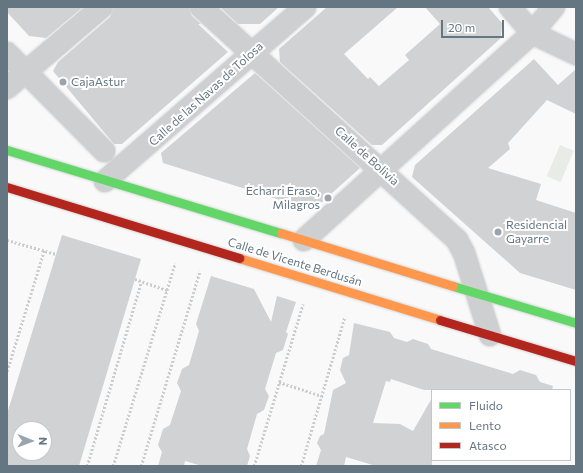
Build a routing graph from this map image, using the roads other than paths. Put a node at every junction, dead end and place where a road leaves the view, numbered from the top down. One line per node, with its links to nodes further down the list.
1 (102, 7): 10 (street)
2 (201, 7): 7 (street, Calle de Bolivia)
3 (305, 7): 7 (street, Calle de las Navas de Tolosa)
4 (510, 7): 6 (street)
5 (554, 7): 6 (street)
6 (532, 33): 9 (street); 14 (street)
7 (251, 52): 14 (street, Calle de Bolivia); 15 (street, Calle de las Navas de Tolosa)
8 (7, 53): 10 (street)
9 (576, 54)
10 (24, 72): 11 (street); 13 (street)
11 (7, 88)
12 (7, 150): 15 (main road, Calle de Vicente Berdusán)
13 (104, 151)
14 (382, 170): 17 (street); 18 (street, Calle de Bolivia)
15 (105, 181): 17 (main road, Calle de Vicente Berdusán)
16 (7, 187): 20 (main road, Calle de Vicente Berdusán)
17 (304, 240): 18 (main road, Calle de Vicente Berdusán)
18 (477, 293): 19 (main road, Calle de Vicente Berdusán); 20 (street, Calle de Bolivia)
19 (576, 323)
20 (490, 335): 21 (main road, Calle de Vicente Berdusán)
21 (576, 361)

